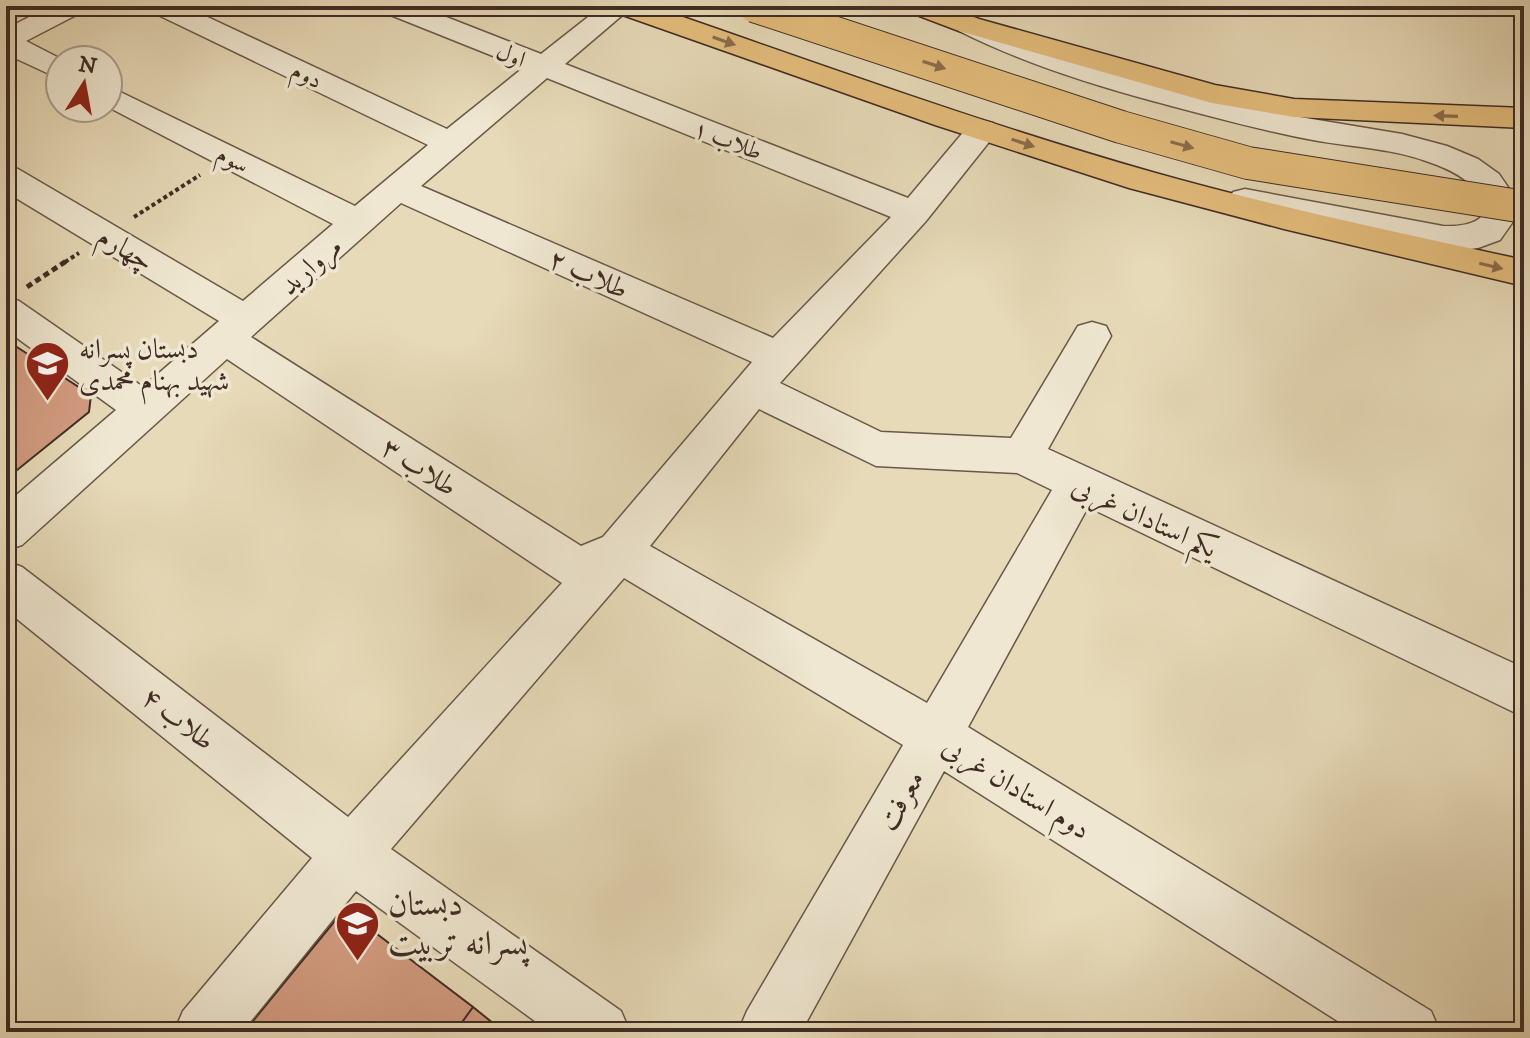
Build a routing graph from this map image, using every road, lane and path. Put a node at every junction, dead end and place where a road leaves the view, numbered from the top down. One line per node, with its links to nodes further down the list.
1 (72, 6): 9 (street)
2 (162, 6): 15 (street, دوم)
3 (393, 6): 11 (street, اول)
4 (622, 6): 11 (street, مروارید); 14 (main road, one-way to 14)
5 (754, 6): 16 (main road, one-way to 16, bridge)
6 (823, 6): 19 (main road)
7 (919, 6): 8 (main road)
8 (969, 25): 13 (main road, one-way to 8); 18 (street)
9 (6, 41): 10 (street)
10 (44, 61)
11 (541, 67): 15 (street, مروارید); 22 (street, طلاب ۱)
12 (124, 103): 23 (street, سوم)
13 (1524, 118)
14 (982, 130): 18 (main road, one-way to 18); 22 (street)
15 (452, 144): 20 (street, مروارید)
16 (1248, 163): 21 (main road, bridge); 24 (main road, bridge)
17 (6, 177): 27 (street, چهارم)
18 (1141, 180): 25 (main road, one-way to 25)
19 (1524, 180)
20 (398, 189): 23 (street, مروارید); 29 (street, طلاب ۲)
21 (1524, 207)
22 (914, 213): 29 (street)
23 (359, 223): 27 (street, مروارید)
24 (1524, 229)
25 (1524, 273)
26 (6, 311): 30 (street)
27 (235, 329): 30 (street, مروارید); 34 (street, طلاب ۳)
28 (1092, 336): 31 (street)
29 (767, 373): 31 (street, یکم استادان غربی); 34 (street)
30 (145, 409): 33 (street, مروارید)
31 (1022, 456): 32 (street, یکم استادان غربی)
32 (1078, 485): 36 (street, یکم استادان غربی); 37 (street, معرفت)
33 (6, 531)
34 (619, 551): 37 (street, دوم استادان غربی); 38 (street)
35 (6, 582): 38 (street, طلاب ۴)
36 (1524, 693)
37 (937, 737): 41 (street, معرفت); 42 (street, دوم استادان غربی)
38 (351, 854): 39 (street); 40 (street, طلاب ۴)
39 (204, 1032)
40 (600, 1032)
41 (768, 1032)
42 (1410, 1032)

